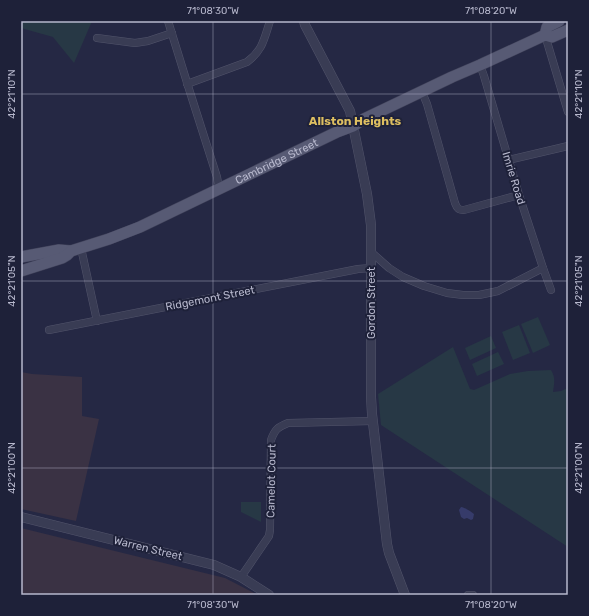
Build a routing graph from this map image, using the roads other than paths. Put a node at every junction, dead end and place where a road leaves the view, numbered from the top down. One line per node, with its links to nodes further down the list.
1 (168, 21): 6 (street)
2 (270, 21): 10 (street)
3 (304, 21): 13 (street, Gordon Street)
4 (559, 21): 7 (main road, Cambridge Street)
5 (568, 30): 7 (main road, Cambridge Street)
6 (172, 33): 8 (street); 10 (street)
7 (545, 35): 9 (main road, Cambridge Street); 12 (street)
8 (97, 38)
9 (480, 65): 11 (main road, Cambridge Street); 15 (street, Imrie Road)
10 (187, 84): 16 (street)
11 (422, 92): 13 (main road, Cambridge Street); 17 (street)
12 (568, 112)
13 (353, 126): 16 (main road, Cambridge Street); 19 (street, Gordon Street)
14 (568, 146): 15 (street)
15 (508, 160): 17 (street, Imrie Road)
16 (219, 189): 18 (main road, Cambridge Street)
17 (519, 195): 22 (street, Imrie Road)
18 (76, 249): 20 (main road, Cambridge Street); 23 (main road, Cambridge Street); 25 (street)
19 (371, 252): 21 (street, Gordon Street); 22 (street)
20 (21, 257)
21 (371, 268): 25 (street, Ridgemont Street); 27 (street, Gordon Street)
22 (543, 268): 24 (street, Imrie Road)
23 (21, 271)
24 (551, 290)
25 (97, 321): 26 (street, Ridgemont Street)
26 (49, 330)
27 (373, 421): 29 (street, Camelot Court); 31 (street, Gordon Street)
28 (21, 517): 29 (street, Warren Street)
29 (241, 577): 30 (street, Warren Street)
30 (270, 595)
31 (404, 595)
32 (468, 595): 33 (street)
33 (473, 595)

